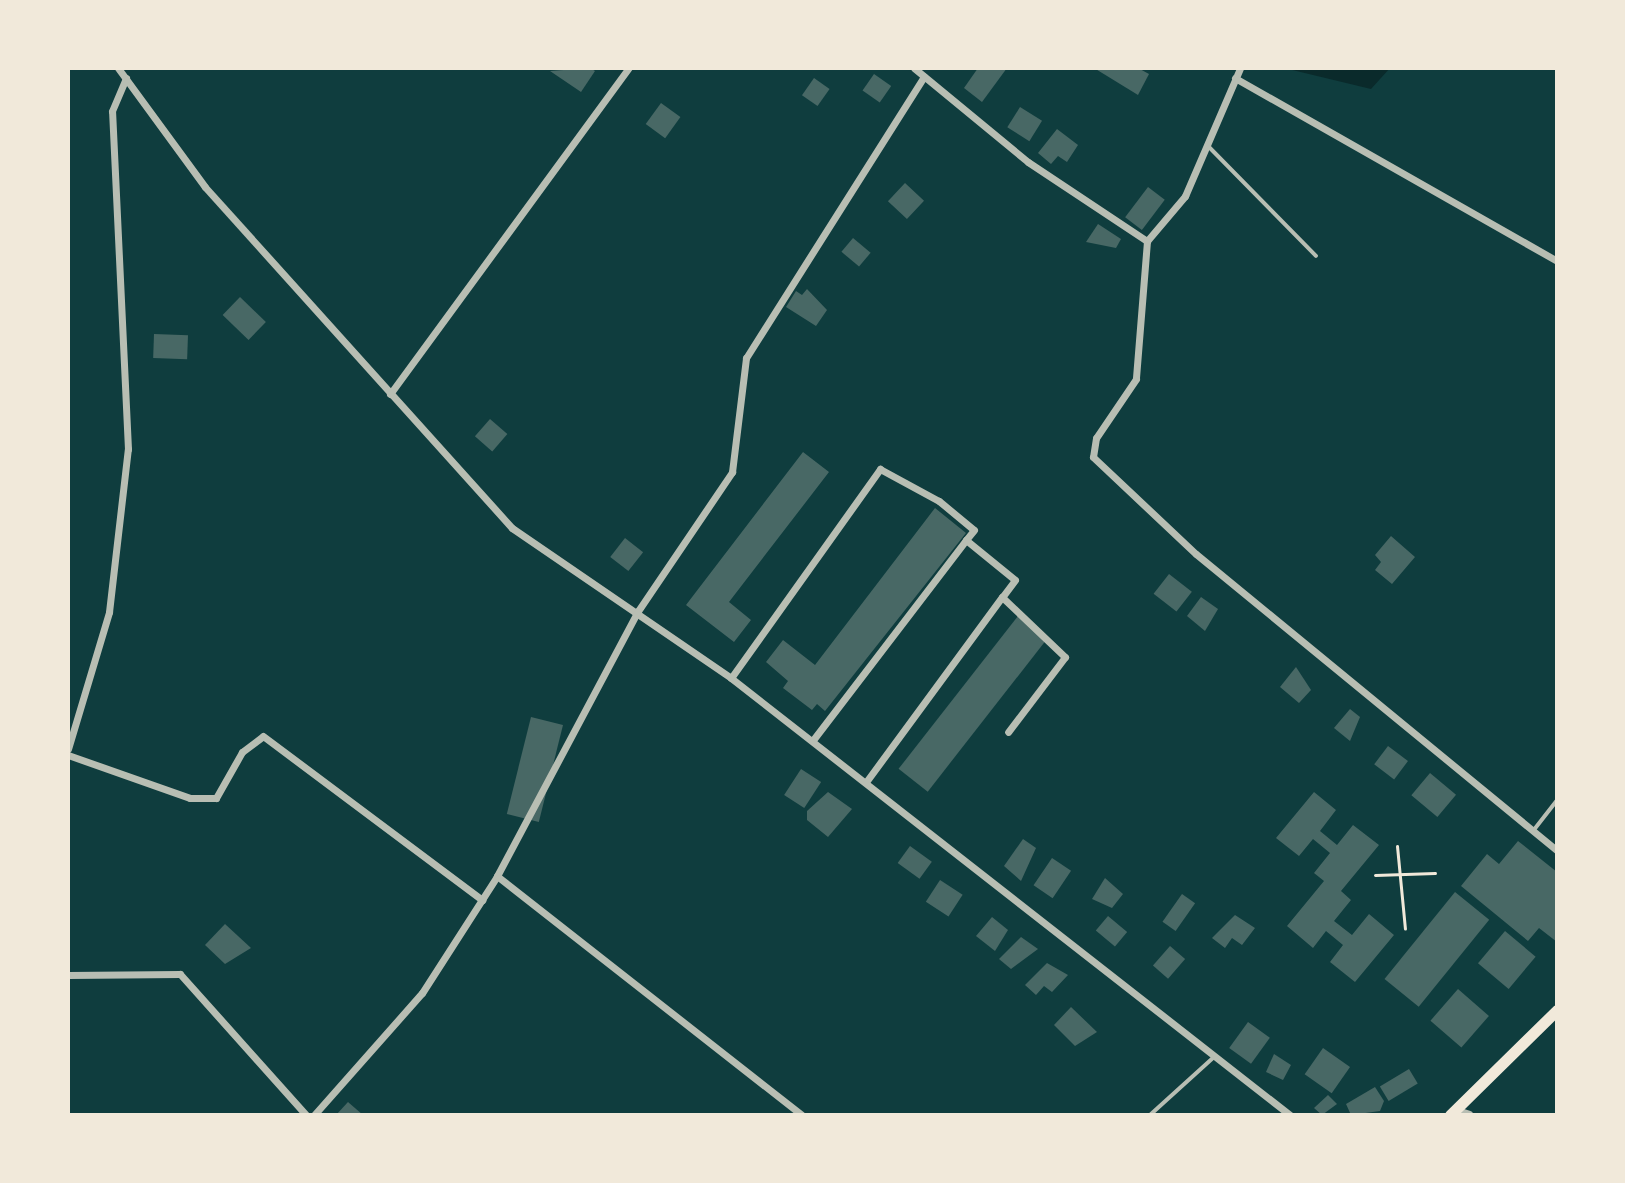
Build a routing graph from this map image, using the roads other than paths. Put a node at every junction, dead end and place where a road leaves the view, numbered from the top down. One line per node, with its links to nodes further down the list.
1 (118, 68): 6 (street)
2 (629, 68): 12 (street)
3 (914, 68): 5 (street)
4 (1240, 68): 7 (street)
5 (924, 76): 9 (street); 15 (street)
6 (126, 78): 12 (street); 19 (street)
7 (1235, 78): 8 (street); 11 (street)
8 (1208, 146): 9 (street); 10 (lane)
9 (1147, 241): 22 (street)
10 (1316, 256)
11 (1557, 261)
12 (390, 394): 15 (street)
13 (966, 540): 14 (street); 16 (street); 18 (street)
14 (1002, 597): 17 (street); 20 (street)
15 (638, 611): 16 (street); 24 (street)
16 (731, 678): 18 (street)
17 (1008, 732)
18 (813, 740): 20 (street)
19 (68, 752): 25 (street)
20 (866, 782): 28 (street)
21 (1557, 800): 22 (lane)
22 (1533, 831): 23 (street)
23 (1557, 851)
24 (497, 876): 25 (street); 32 (street)
25 (482, 900): 31 (street)
26 (68, 975): 30 (street)
27 (1557, 1010): 29 (main road)
28 (1215, 1056): 33 (lane); 34 (street)
29 (1460, 1114)
30 (306, 1115)
31 (314, 1115)
32 (802, 1115)
33 (1150, 1115)
34 (1290, 1115)

